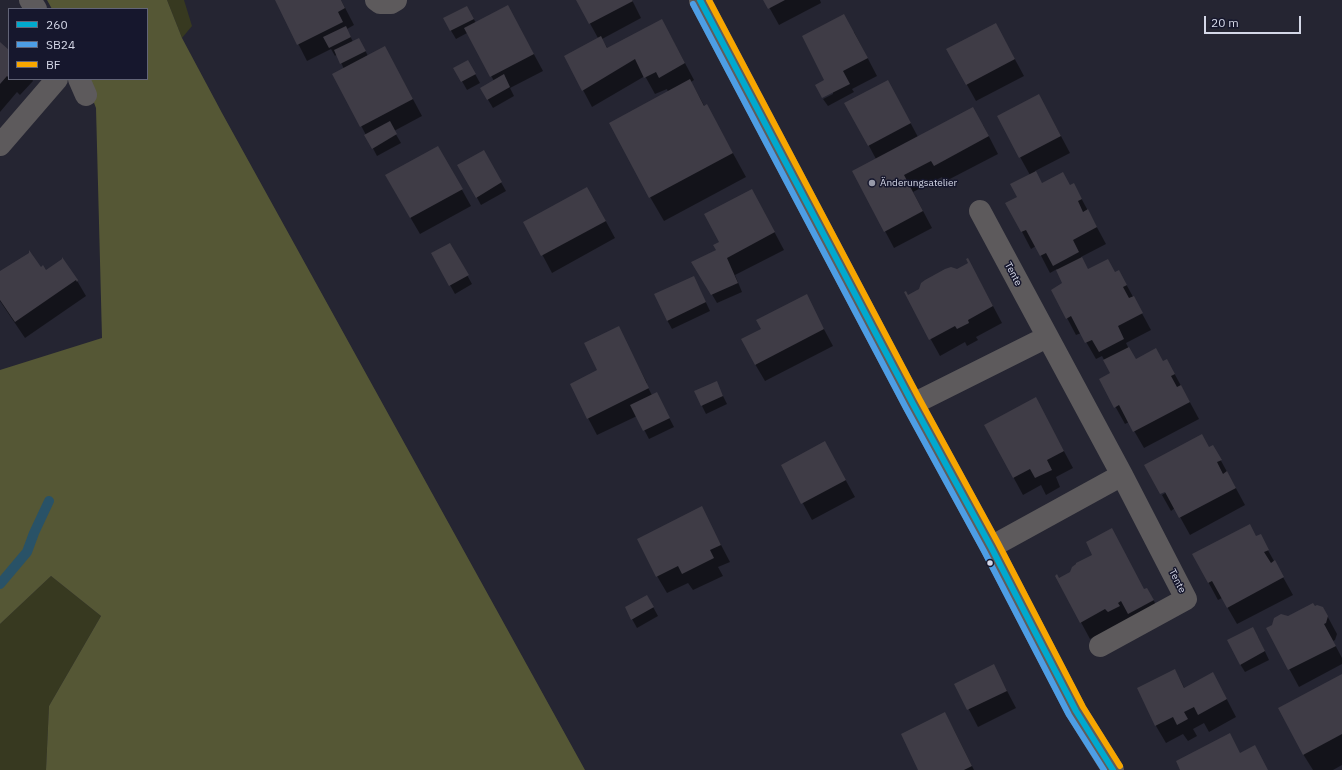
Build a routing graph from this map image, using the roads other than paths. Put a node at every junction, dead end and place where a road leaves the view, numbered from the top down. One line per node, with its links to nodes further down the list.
1 (376, 0): 2 (street)
2 (396, 0)
3 (700, 0): 8 (main road)
4 (56, 80): 5 (street)
5 (0, 145)
6 (980, 211): 7 (street, Tente)
7 (1047, 337): 8 (street); 9 (street, Tente)
8 (913, 404): 10 (main road)
9 (1122, 475): 10 (street); 11 (street, Tente)
10 (991, 547): 12 (main road)
11 (1100, 646)
12 (1113, 770)

